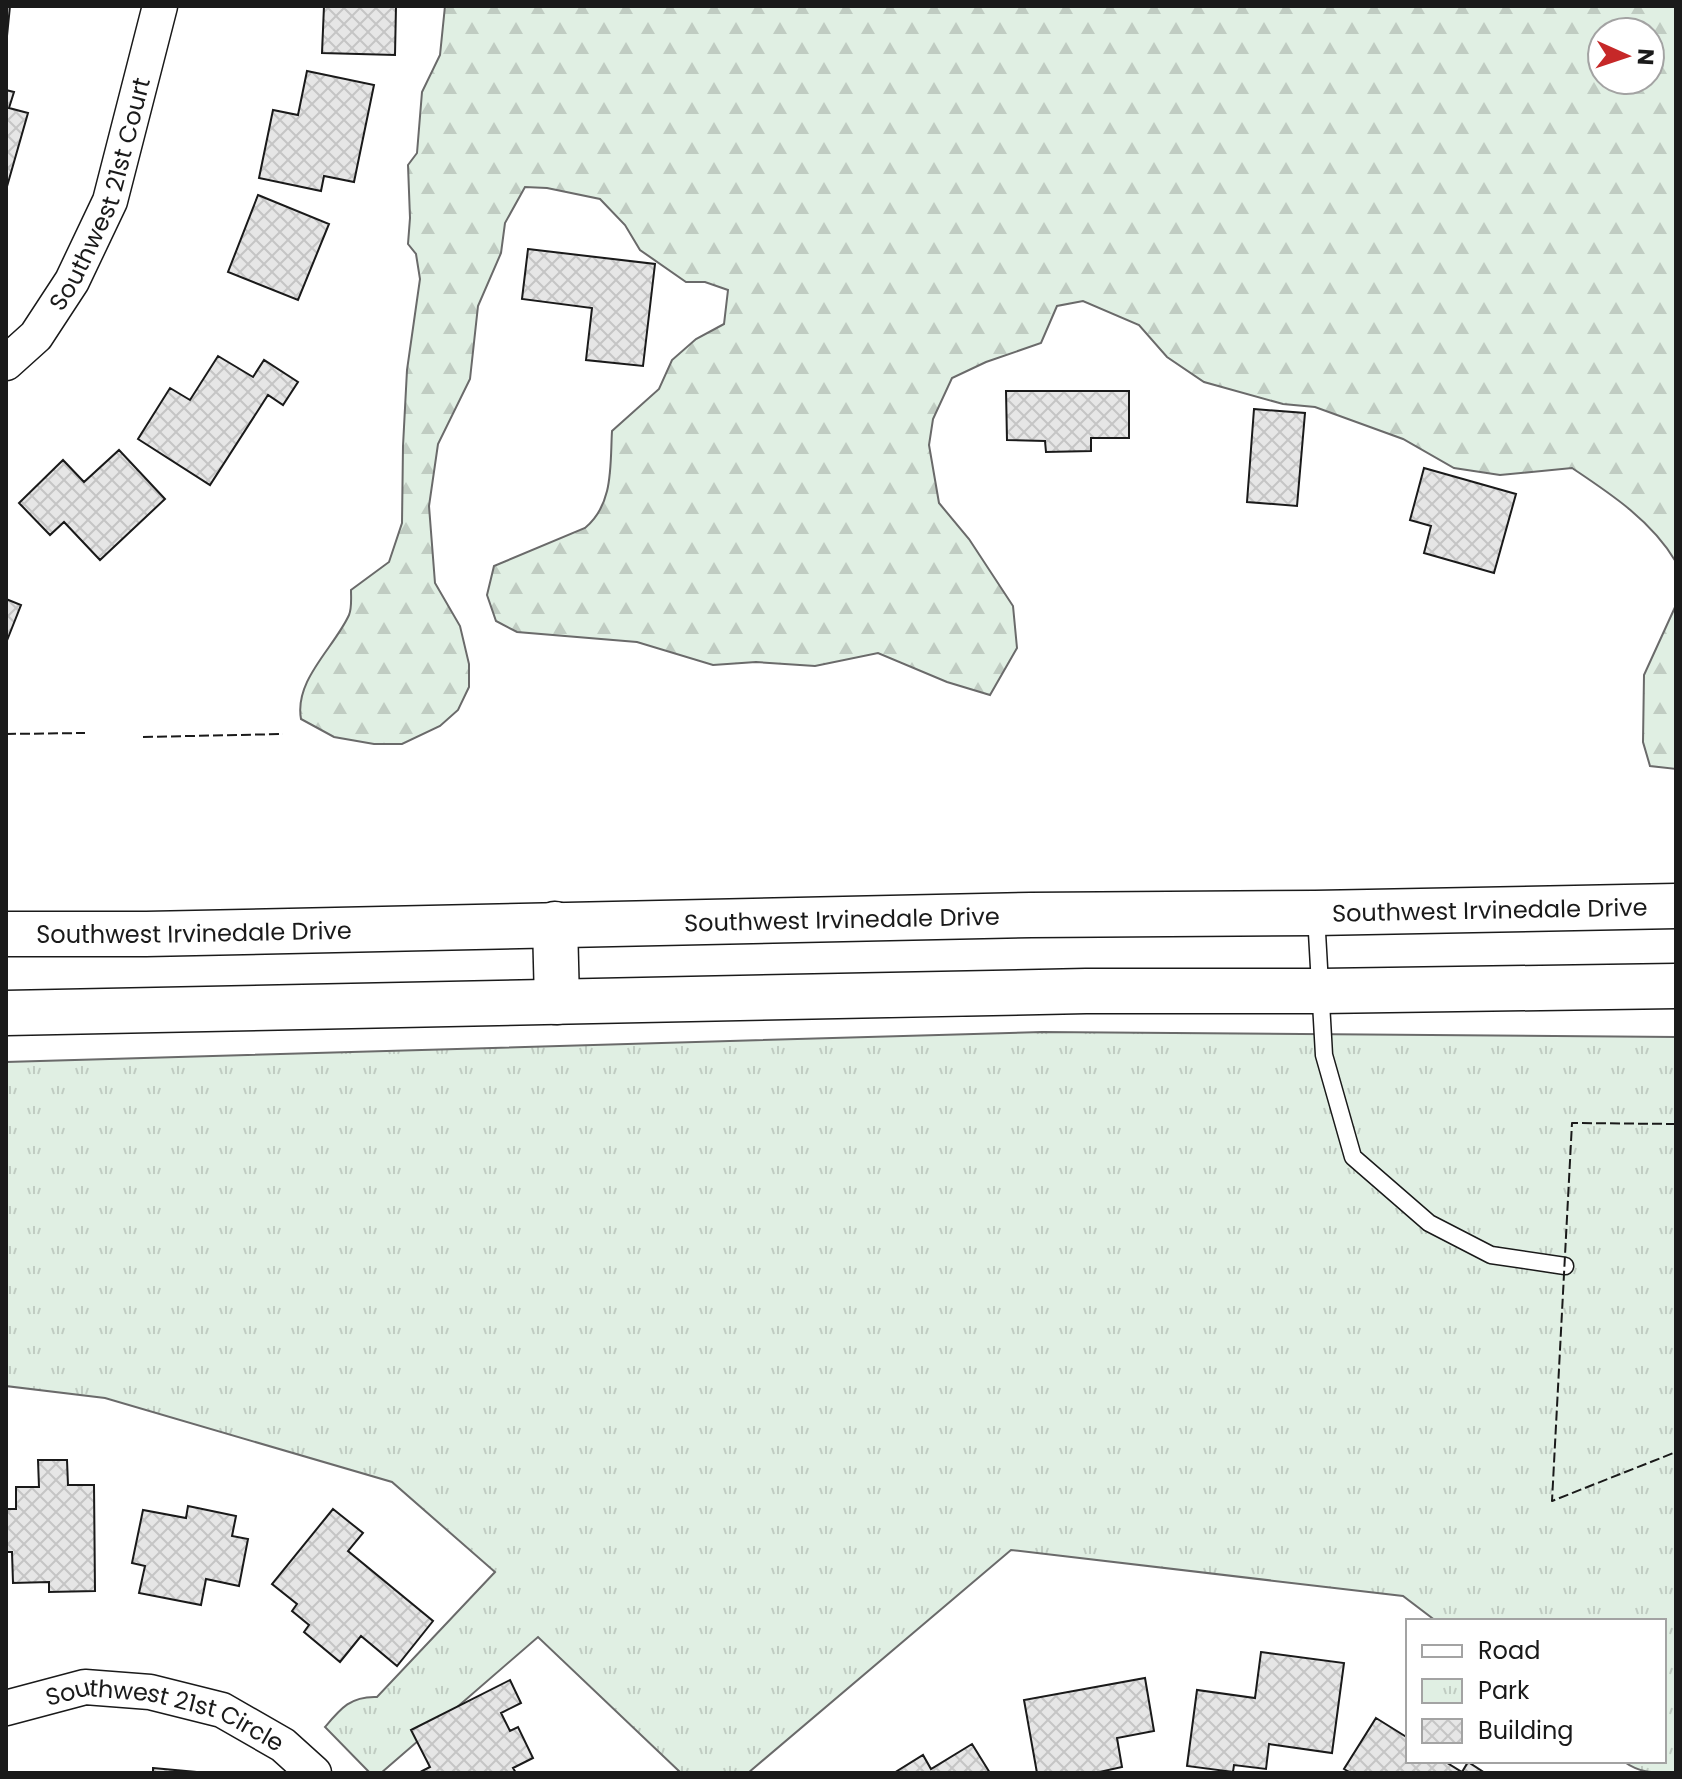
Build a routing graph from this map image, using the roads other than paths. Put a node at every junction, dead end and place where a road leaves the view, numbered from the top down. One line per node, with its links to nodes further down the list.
1 (160, 6): 2 (street, Southwest 21st Court)
2 (6, 363)
3 (1676, 906): 4 (main road, Southwest Irvinedale Drive)
4 (1315, 913): 5 (main road, Southwest Irvinedale Drive); 8 (lane)
5 (555, 924): 6 (main road, Southwest Irvinedale Drive); 9 (main road)
6 (6, 934)
7 (1676, 986): 8 (main road)
8 (1321, 991): 9 (main road); 11 (lane)
9 (557, 1002): 10 (main road)
10 (6, 1013)
11 (1565, 1266)
12 (6, 1708): 13 (street, Southwest 21st Circle)
13 (314, 1773)

